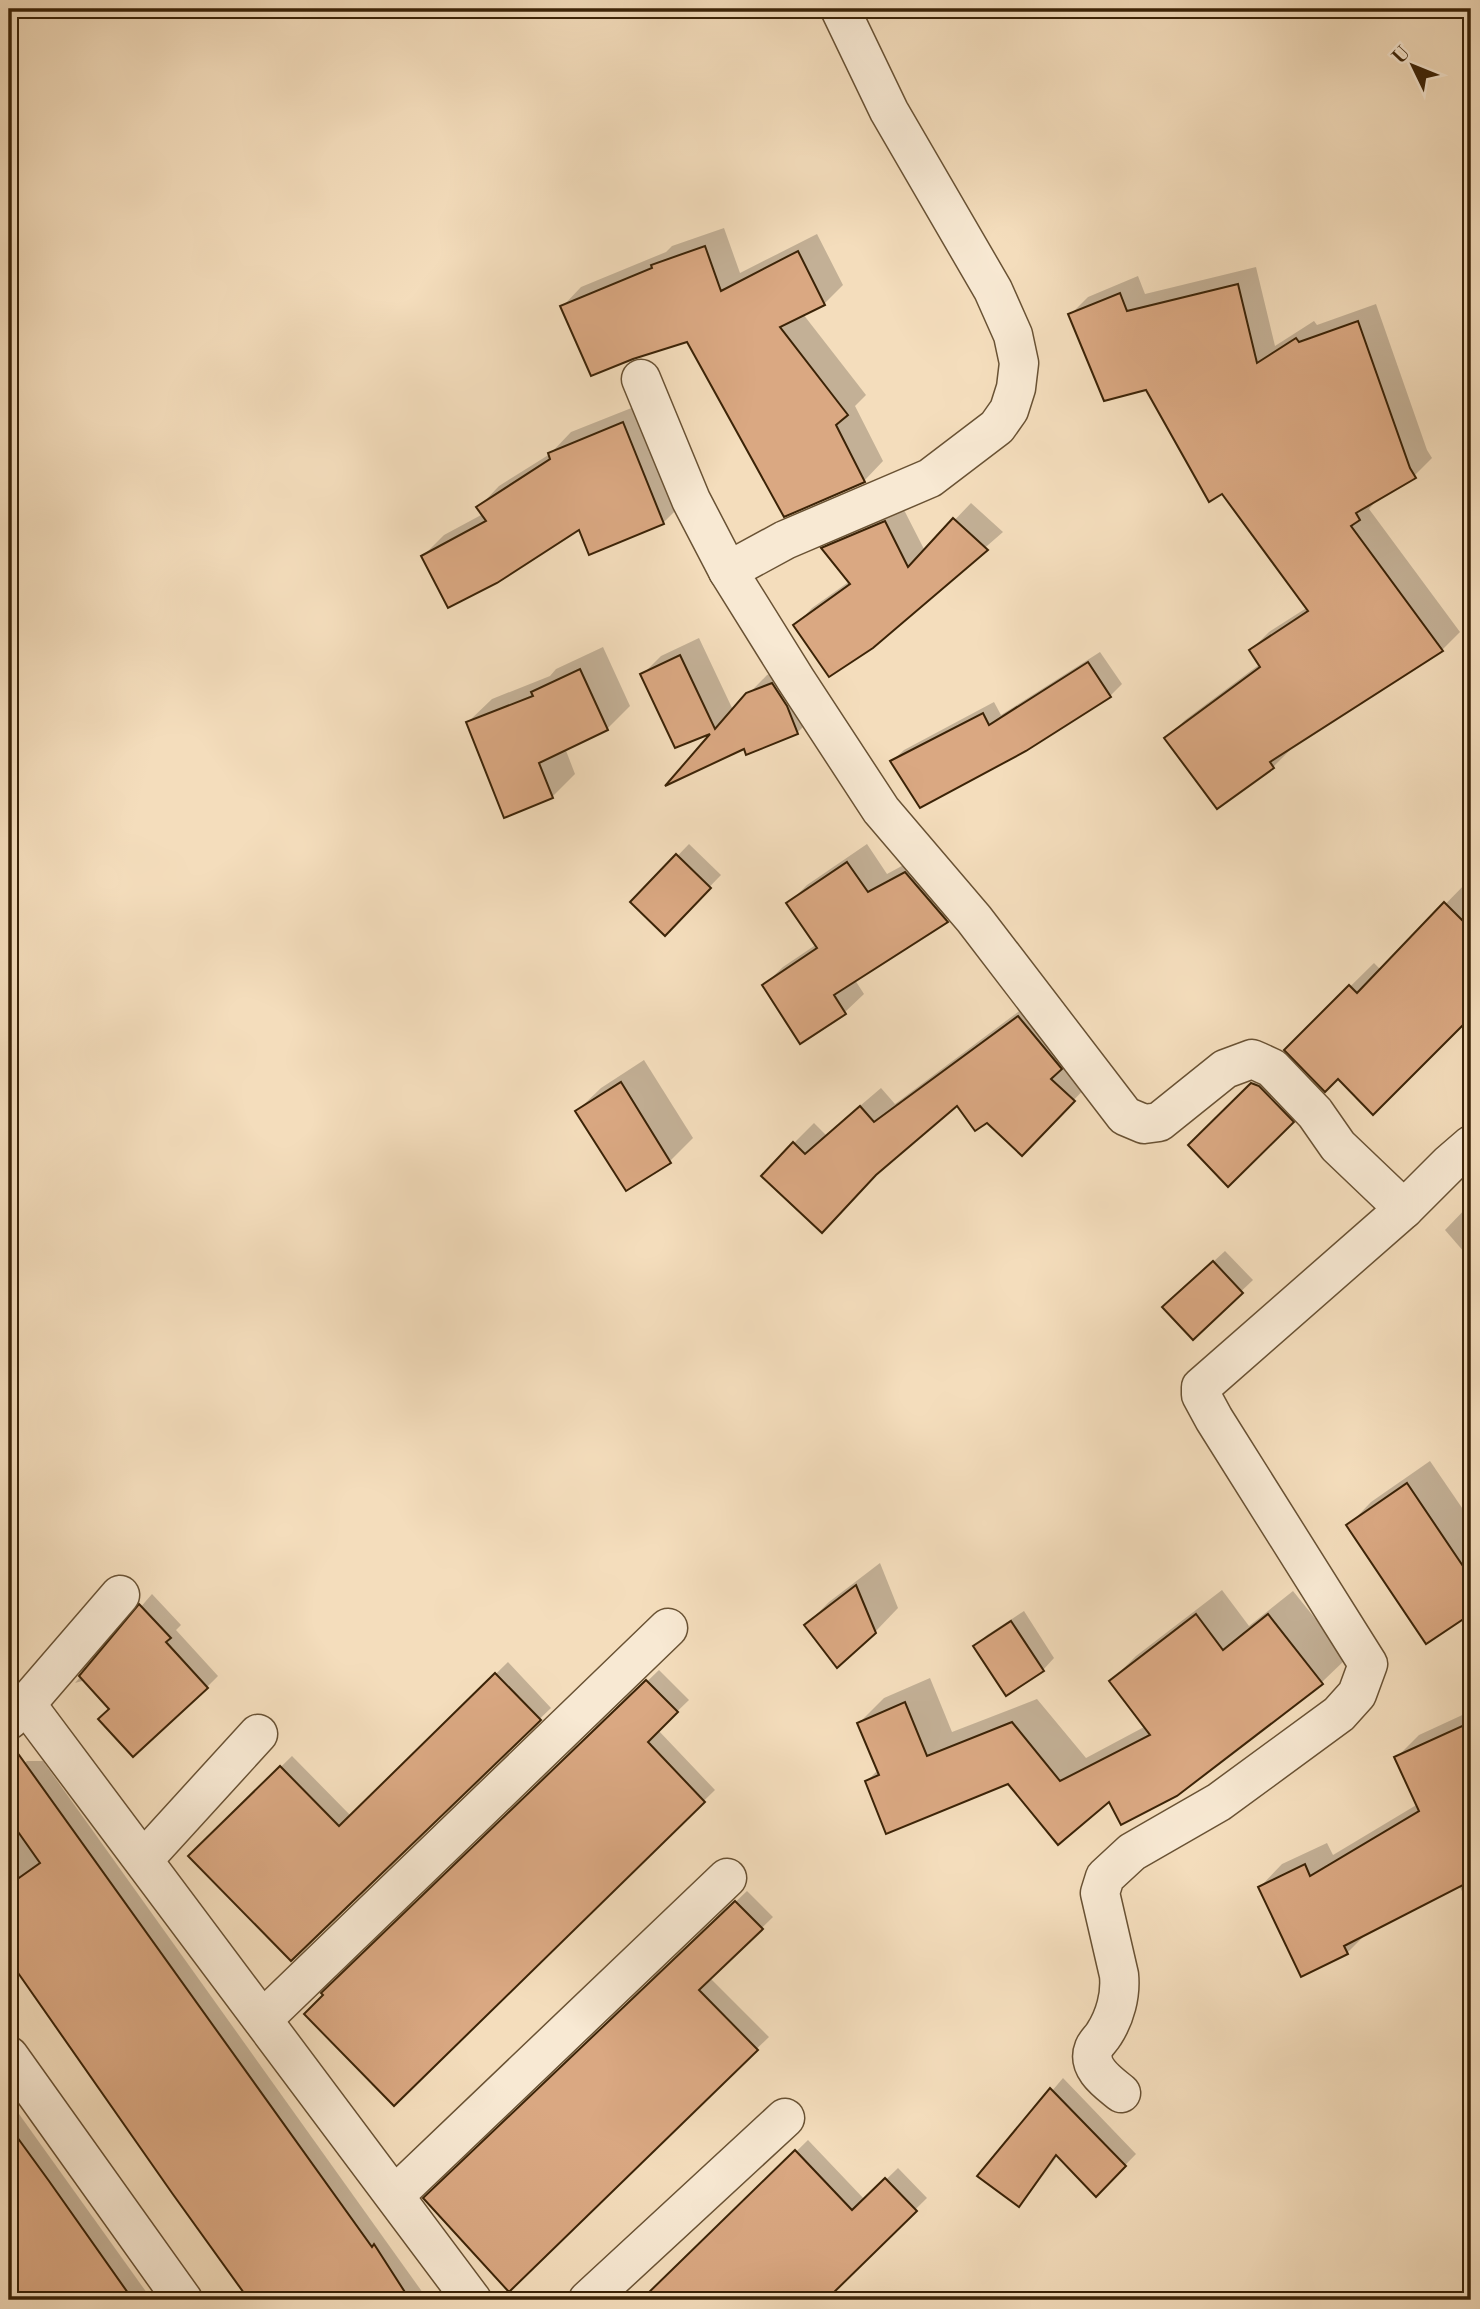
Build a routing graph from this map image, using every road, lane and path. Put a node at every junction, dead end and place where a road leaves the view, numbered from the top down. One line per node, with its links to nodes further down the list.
1 (840, 9): 3 (street)
2 (641, 379): 3 (street)
3 (728, 571): 5 (street)
4 (1471, 1145): 5 (street)
5 (1404, 1209): 14 (street)
6 (120, 1595): 8 (street)
7 (668, 1628): 12 (street)
8 (17, 1712): 10 (street)
9 (258, 1734): 10 (street)
10 (144, 1859): 12 (street)
11 (727, 1878): 16 (street)
12 (263, 2020): 16 (street)
13 (9, 2056): 17 (street)
14 (1121, 2093)
15 (785, 2118): 19 (street)
16 (395, 2195): 18 (street)
17 (183, 2300)
18 (472, 2300)
19 (588, 2300)

